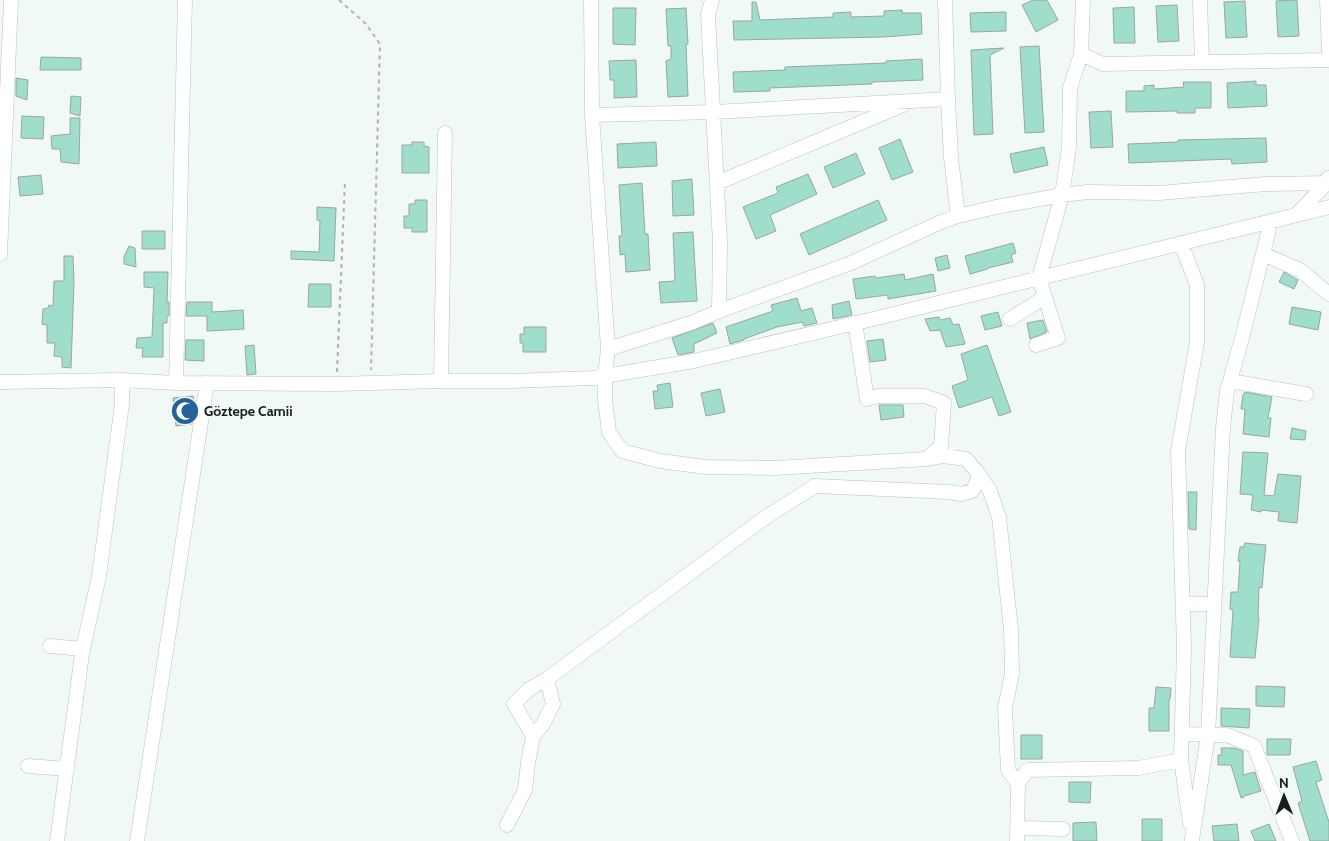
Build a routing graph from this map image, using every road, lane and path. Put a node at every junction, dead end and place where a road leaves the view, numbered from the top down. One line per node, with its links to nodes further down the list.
1 (11, 0): 28 (street)
2 (185, 0): 44 (street)
3 (339, 0): 43 (path)
4 (591, 0): 17 (street)
5 (712, 0): 16 (street)
6 (945, 0): 14 (street)
7 (1083, 0): 11 (street)
8 (1200, 0): 13 (street)
9 (1327, 0): 10 (street)
10 (1329, 51)
11 (1081, 54): 13 (street); 22 (street)
12 (1329, 60): 13 (street)
13 (1202, 62)
14 (948, 99): 15 (street); 25 (street)
15 (912, 101): 16 (street); 21 (street)
16 (714, 112): 17 (street); 21 (street)
17 (592, 115): 37 (street)
18 (445, 133): 40 (street)
19 (1328, 179): 22 (street); 24 (street)
20 (345, 181): 46 (path)
21 (717, 183): 33 (street)
22 (1062, 195): 25 (street); 30 (street)
23 (1329, 207): 24 (street)
24 (1296, 215): 26 (street)
25 (958, 216): 33 (street)
26 (1271, 221): 27 (street); 29 (street)
27 (1181, 243): 30 (street); 50 (street)
28 (0, 254)
29 (1263, 254): 31 (street); 41 (street)
30 (1039, 278): 32 (street); 35 (street)
31 (1329, 294)
32 (1045, 297): 34 (street); 36 (street)
33 (719, 311): 37 (street)
34 (1010, 319)
35 (854, 323): 38 (street); 48 (street)
36 (1036, 345)
37 (608, 349): 38 (street)
38 (605, 376): 40 (street); 48 (street)
39 (122, 380): 42 (street); 44 (street); 53 (street)
40 (441, 381): 43 (street)
41 (1230, 381): 47 (street); 51 (street)
42 (0, 382)
43 (371, 382): 46 (street)
44 (176, 383): 45 (street)
45 (207, 383): 46 (street); 67 (street)
46 (336, 384)
47 (1306, 394)
48 (926, 459): 49 (street)
49 (978, 473): 54 (street); 61 (street)
50 (1183, 604): 51 (street); 55 (street)
51 (1214, 604): 56 (street)
52 (50, 646): 53 (street)
53 (83, 649): 60 (street)
54 (547, 679): 57 (street); 57 (street)
55 (1182, 734): 56 (street); 58 (street)
56 (1208, 735): 65 (street); 68 (street)
57 (533, 736): 62 (street)
58 (1181, 760): 61 (street); 65 (street)
59 (28, 766): 60 (street)
60 (67, 769): 66 (street)
61 (1018, 784): 64 (street)
62 (507, 825)
63 (1064, 829): 64 (street)
64 (1017, 834)
65 (1192, 840)
66 (57, 841)
67 (137, 841)
68 (1292, 841)

